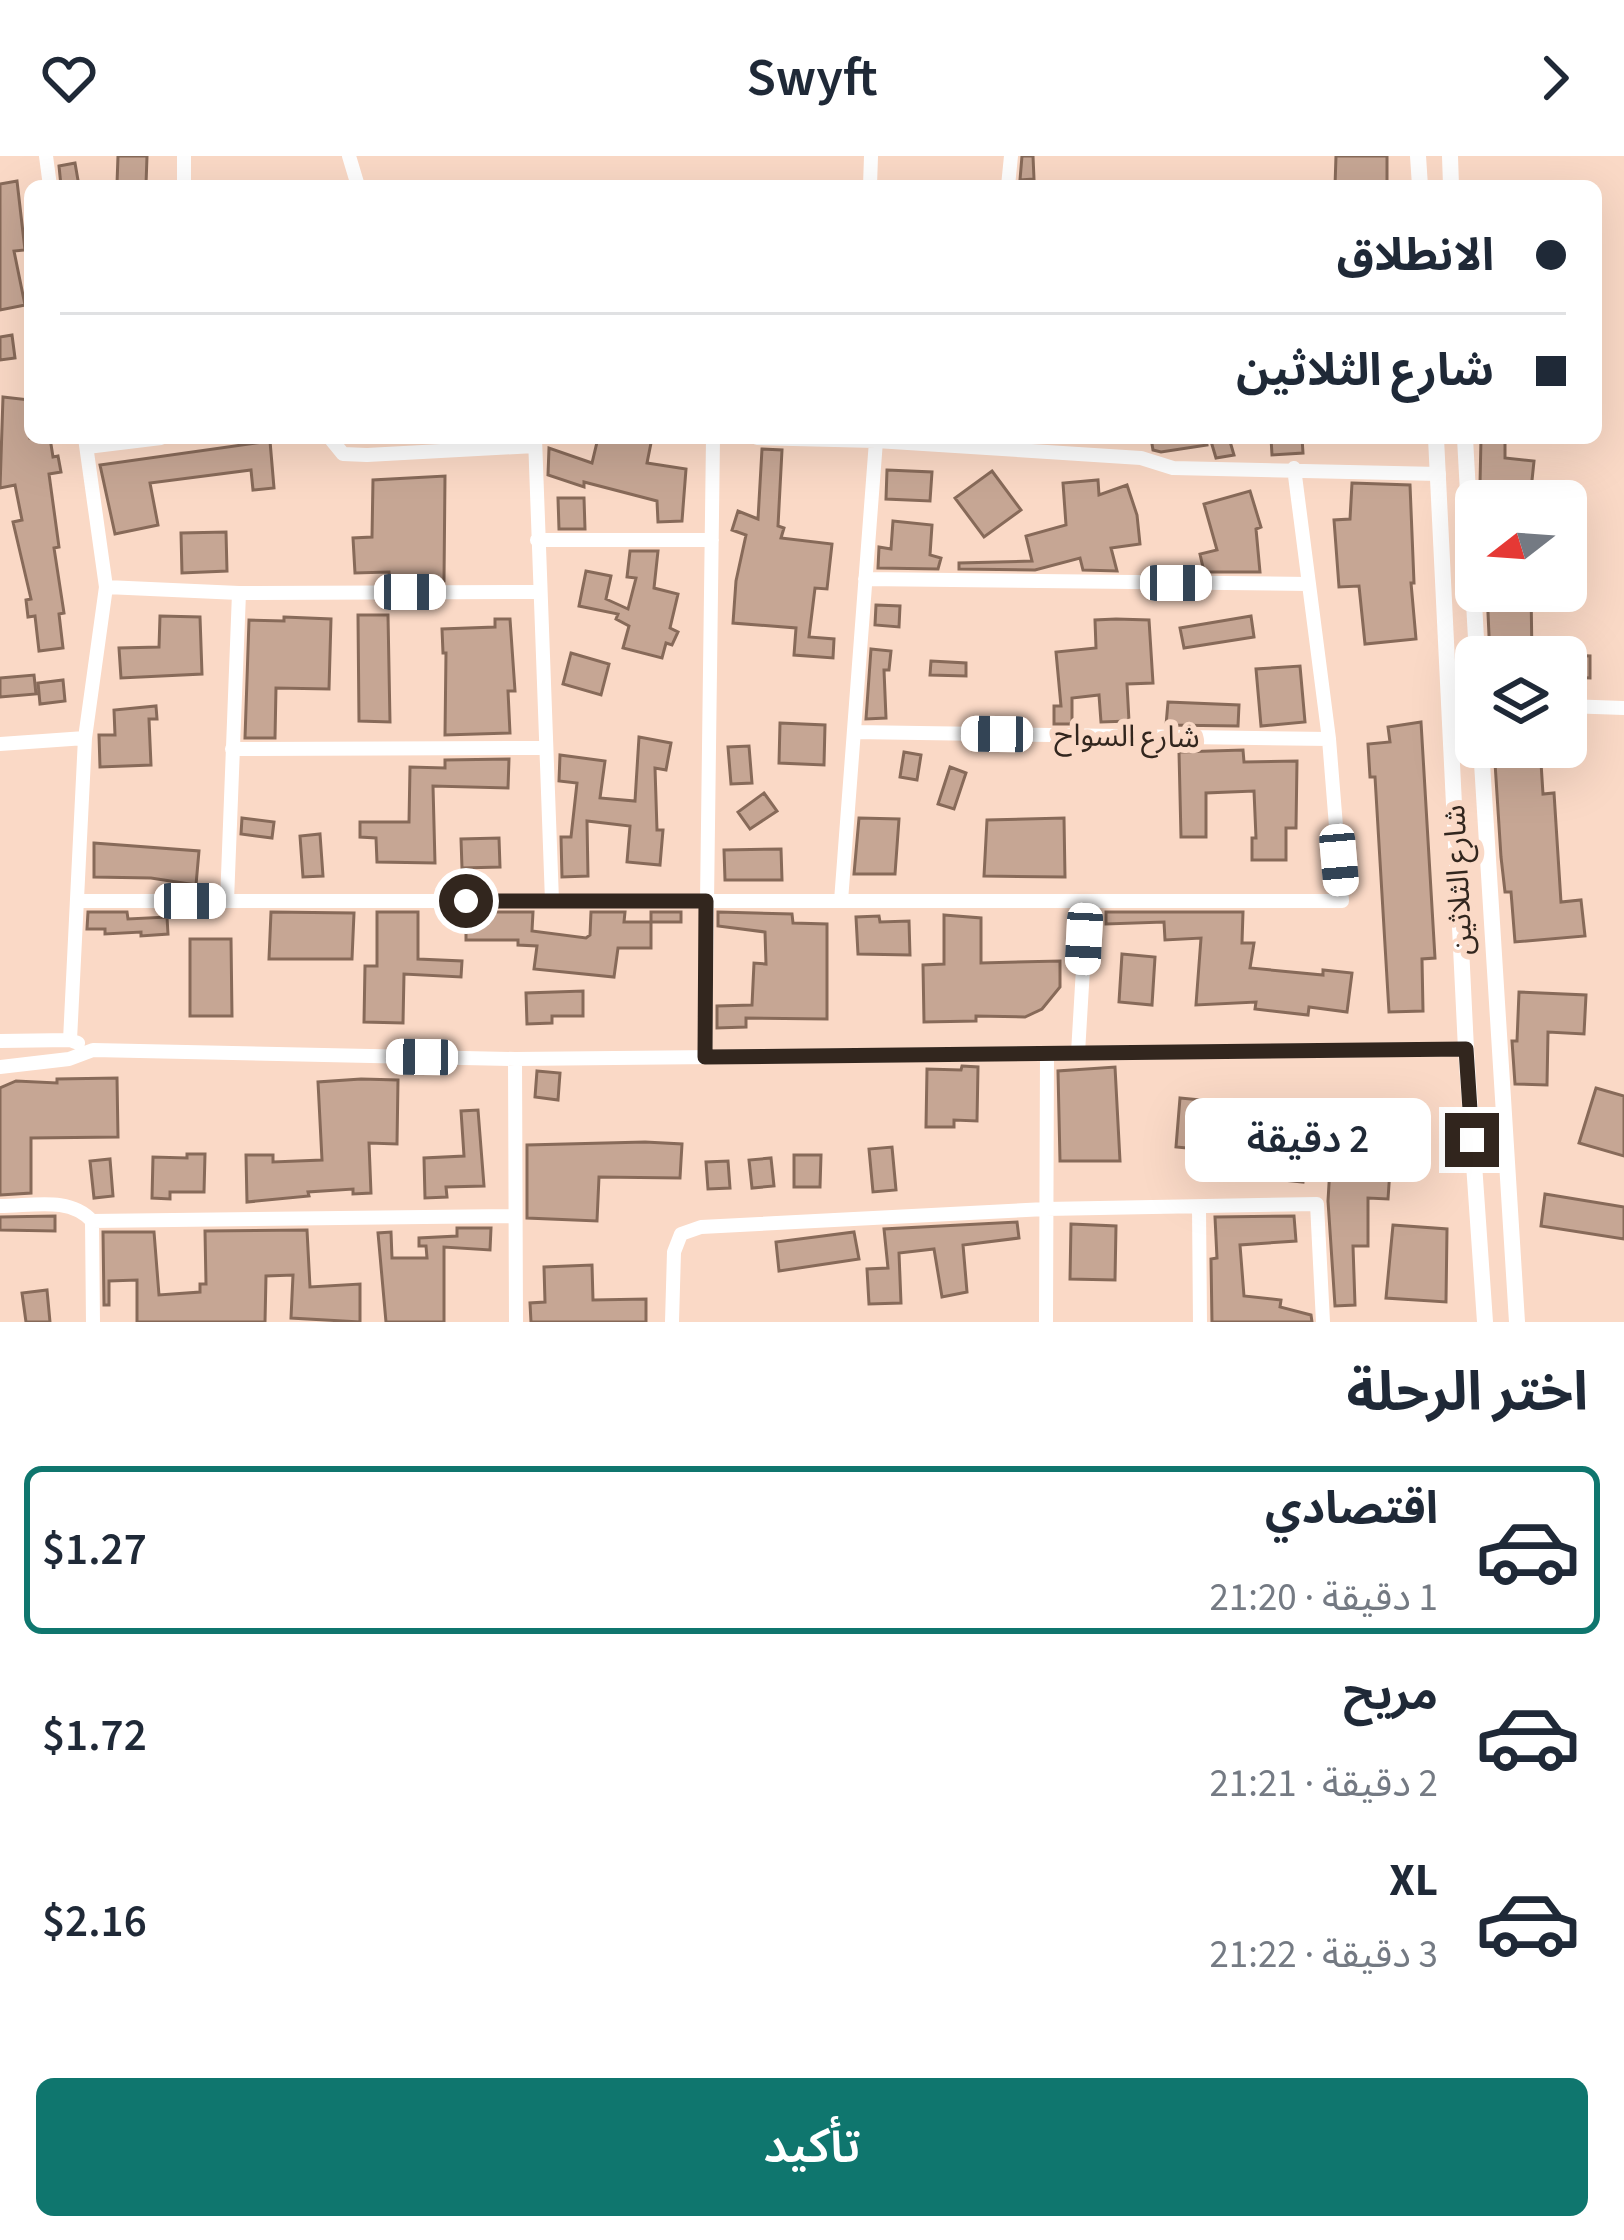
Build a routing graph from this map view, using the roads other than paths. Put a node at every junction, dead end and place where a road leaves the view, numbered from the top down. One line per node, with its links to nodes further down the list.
1 (86, 444): 18 (street)
2 (335, 444): 3 (street)
3 (509, 444)
4 (535, 444): 14 (street)
5 (713, 444): 15 (street)
6 (876, 444): 16 (street)
7 (923, 444): 11 (street)
8 (1141, 444): 11 (street)
9 (1436, 444): 13 (street, شارع الثلاثين)
10 (1466, 444): 21 (street)
11 (1141, 458): 12 (street)
12 (1294, 468): 13 (street); 17 (street)
13 (1439, 474): 39 (street, شارع الثلاثين)
14 (537, 540): 15 (street); 19 (street)
15 (712, 540): 34 (street)
16 (865, 579): 17 (street); 24 (street)
17 (1309, 584): 26 (street)
18 (106, 587): 20 (street); 25 (street)
19 (538, 592): 20 (street); 28 (street)
20 (239, 593): 29 (street)
21 (1476, 636)
22 (1587, 707): 23 (street)
23 (1624, 708)
24 (854, 732): 26 (street, شارع السواح); 35 (street)
25 (86, 738): 27 (street); 31 (street)
26 (1329, 739): 36 (street)
27 (0, 744)
28 (544, 748): 29 (street); 33 (street)
29 (232, 749): 32 (street)
30 (1482, 768): 40 (street, شارع الثلاثين)
31 (80, 901): 32 (street); 37 (street)
32 (227, 901): 33 (street)
33 (552, 901): 34 (street)
34 (706, 901): 35 (street); 44 (street)
35 (841, 901): 36 (street)
36 (1087, 901): 42 (street)
37 (70, 1040): 38 (street); 41 (street)
38 (0, 1041)
39 (1466, 1049): 40 (street); 42 (street); 58 (street, شارع الثلاثين)
40 (1497, 1049): 59 (street, شارع الثلاثين)
41 (93, 1050): 45 (street); 46 (street)
42 (1078, 1053): 43 (street)
43 (1047, 1054): 44 (street); 49 (street)
44 (705, 1057): 45 (street)
45 (515, 1059): 50 (street)
46 (0, 1067)
47 (0, 1206): 51 (street)
48 (1198, 1207): 49 (street); 56 (street); 57 (street)
49 (1046, 1209): 54 (street); 55 (street)
50 (515, 1216): 51 (street); 53 (street)
51 (92, 1221): 52 (street)
52 (93, 1322)
53 (515, 1322)
54 (672, 1322)
55 (1046, 1322)
56 (1201, 1322)
57 (1323, 1322)
58 (1485, 1322)
59 (1516, 1322)

